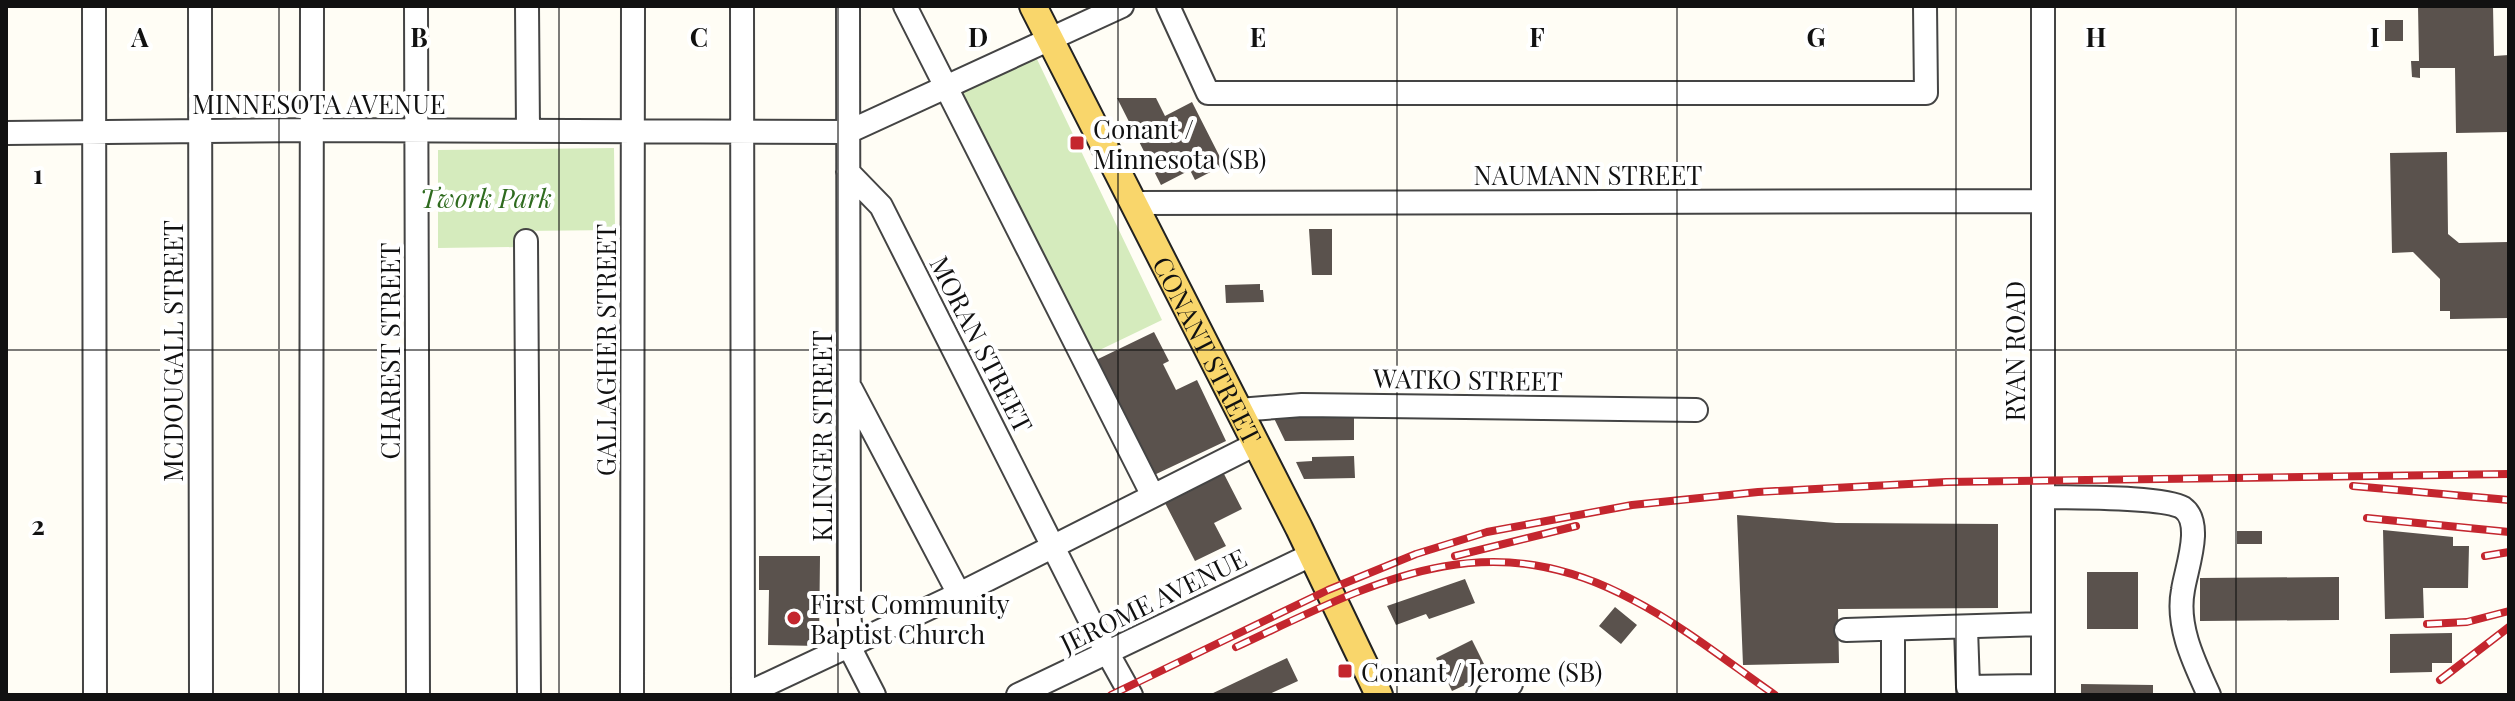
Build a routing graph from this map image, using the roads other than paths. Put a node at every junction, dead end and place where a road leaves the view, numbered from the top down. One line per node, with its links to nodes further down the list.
1 (94, 6): 20 (street)
2 (200, 6): 21 (street, MCDOUGALL STREET)
3 (312, 6): 17 (street)
4 (416, 6): 19 (street, CHAREST STREET)
5 (527, 6): 18 (street)
6 (633, 6): 22 (street, GALLAGHER STREET)
7 (742, 6): 23 (street)
8 (848, 6): 24 (street)
9 (905, 6): 16 (street)
10 (1033, 6): 15 (main road, CONANT STREET)
11 (1122, 6): 15 (street)
12 (1168, 6): 13 (street)
13 (1925, 6)
14 (2043, 6): 27 (street, RYAN ROAD)
15 (1050, 39): 16 (street); 28 (main road, CONANT STREET)
16 (948, 86): 24 (street); 34 (street)
17 (312, 130): 19 (street, MINNESOTA AVENUE); 21 (street, MINNESOTA AVENUE); 49 (street)
18 (528, 130): 19 (street, MINNESOTA AVENUE); 22 (street, MINNESOTA AVENUE)
19 (416, 131): 50 (street, CHAREST STREET)
20 (94, 132): 21 (street, MINNESOTA AVENUE); 25 (street, MINNESOTA AVENUE); 47 (street)
21 (200, 132): 48 (street, MCDOUGALL STREET)
22 (633, 132): 23 (street, MINNESOTA AVENUE); 52 (street, GALLAGHER STREET)
23 (742, 132): 24 (street, MINNESOTA AVENUE); 53 (street)
24 (848, 132): 26 (street)
25 (6, 133)
26 (848, 172): 30 (street, KLINGER STREET); 36 (street, MORAN STREET)
27 (2042, 201): 28 (street, NAUMANN STREET); 35 (street, RYAN ROAD)
28 (1134, 203): 31 (main road, CONANT STREET)
29 (526, 241): 51 (street)
30 (849, 385): 38 (street); 43 (street, KLINGER STREET)
31 (1239, 410): 32 (street, WATKO STREET); 33 (main road, CONANT STREET)
32 (1696, 410)
33 (1256, 444): 34 (street); 37 (main road, CONANT STREET)
34 (1153, 496): 36 (street)
35 (2043, 497): 39 (street, RYAN ROAD); 60 (street)
36 (1053, 547): 38 (street); 44 (street, MORAN STREET)
37 (1311, 555): 44 (street, JEROME AVENUE); 57 (main road, CONANT STREET)
38 (959, 594): 43 (street)
39 (2043, 624): 40 (street); 46 (street, RYAN ROAD)
40 (1966, 628): 41 (street); 46 (street)
41 (1893, 629): 42 (street); 59 (street)
42 (1846, 630)
43 (851, 646): 53 (street); 54 (street, KLINGER STREET)
44 (1109, 652): 55 (street, JEROME AVENUE); 56 (street, MORAN STREET)
45 (1511, 684): 58 (street)
46 (2043, 690)
47 (95, 695)
48 (201, 695)
49 (311, 695)
50 (418, 695)
51 (529, 695)
52 (632, 695)
53 (744, 695)
54 (874, 695)
55 (1018, 695)
56 (1131, 695)
57 (1379, 695)
58 (1488, 695)
59 (1893, 695)
60 (2209, 695)

